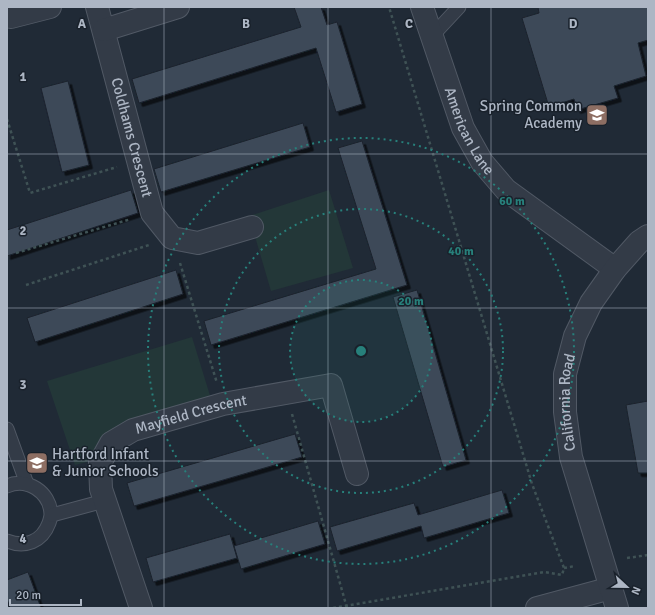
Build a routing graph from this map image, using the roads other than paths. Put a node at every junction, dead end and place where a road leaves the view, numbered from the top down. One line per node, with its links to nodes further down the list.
1 (50, 7): 6 (street)
2 (97, 7): 7 (street, Coldhams Crescent)
3 (178, 7): 7 (street)
4 (422, 7): 8 (street, American Lane)
5 (460, 7): 8 (lane)
6 (11, 17)
7 (104, 30): 9 (street, Coldhams Crescent)
8 (432, 36): 11 (street, American Lane)
9 (252, 227)
10 (648, 236): 11 (street, California Road)
11 (614, 269): 19 (street, California Road)
12 (7, 429): 14 (lane)
13 (357, 474): 16 (street, Mayfield Crescent)
14 (27, 484): 15 (lane); 17 (lane)
15 (7, 486)
16 (104, 501): 17 (lane); 20 (street, Mayfield Crescent)
17 (52, 516): 18 (lane)
18 (7, 541)
19 (614, 598): 21 (street)
20 (141, 608)
21 (537, 608)

